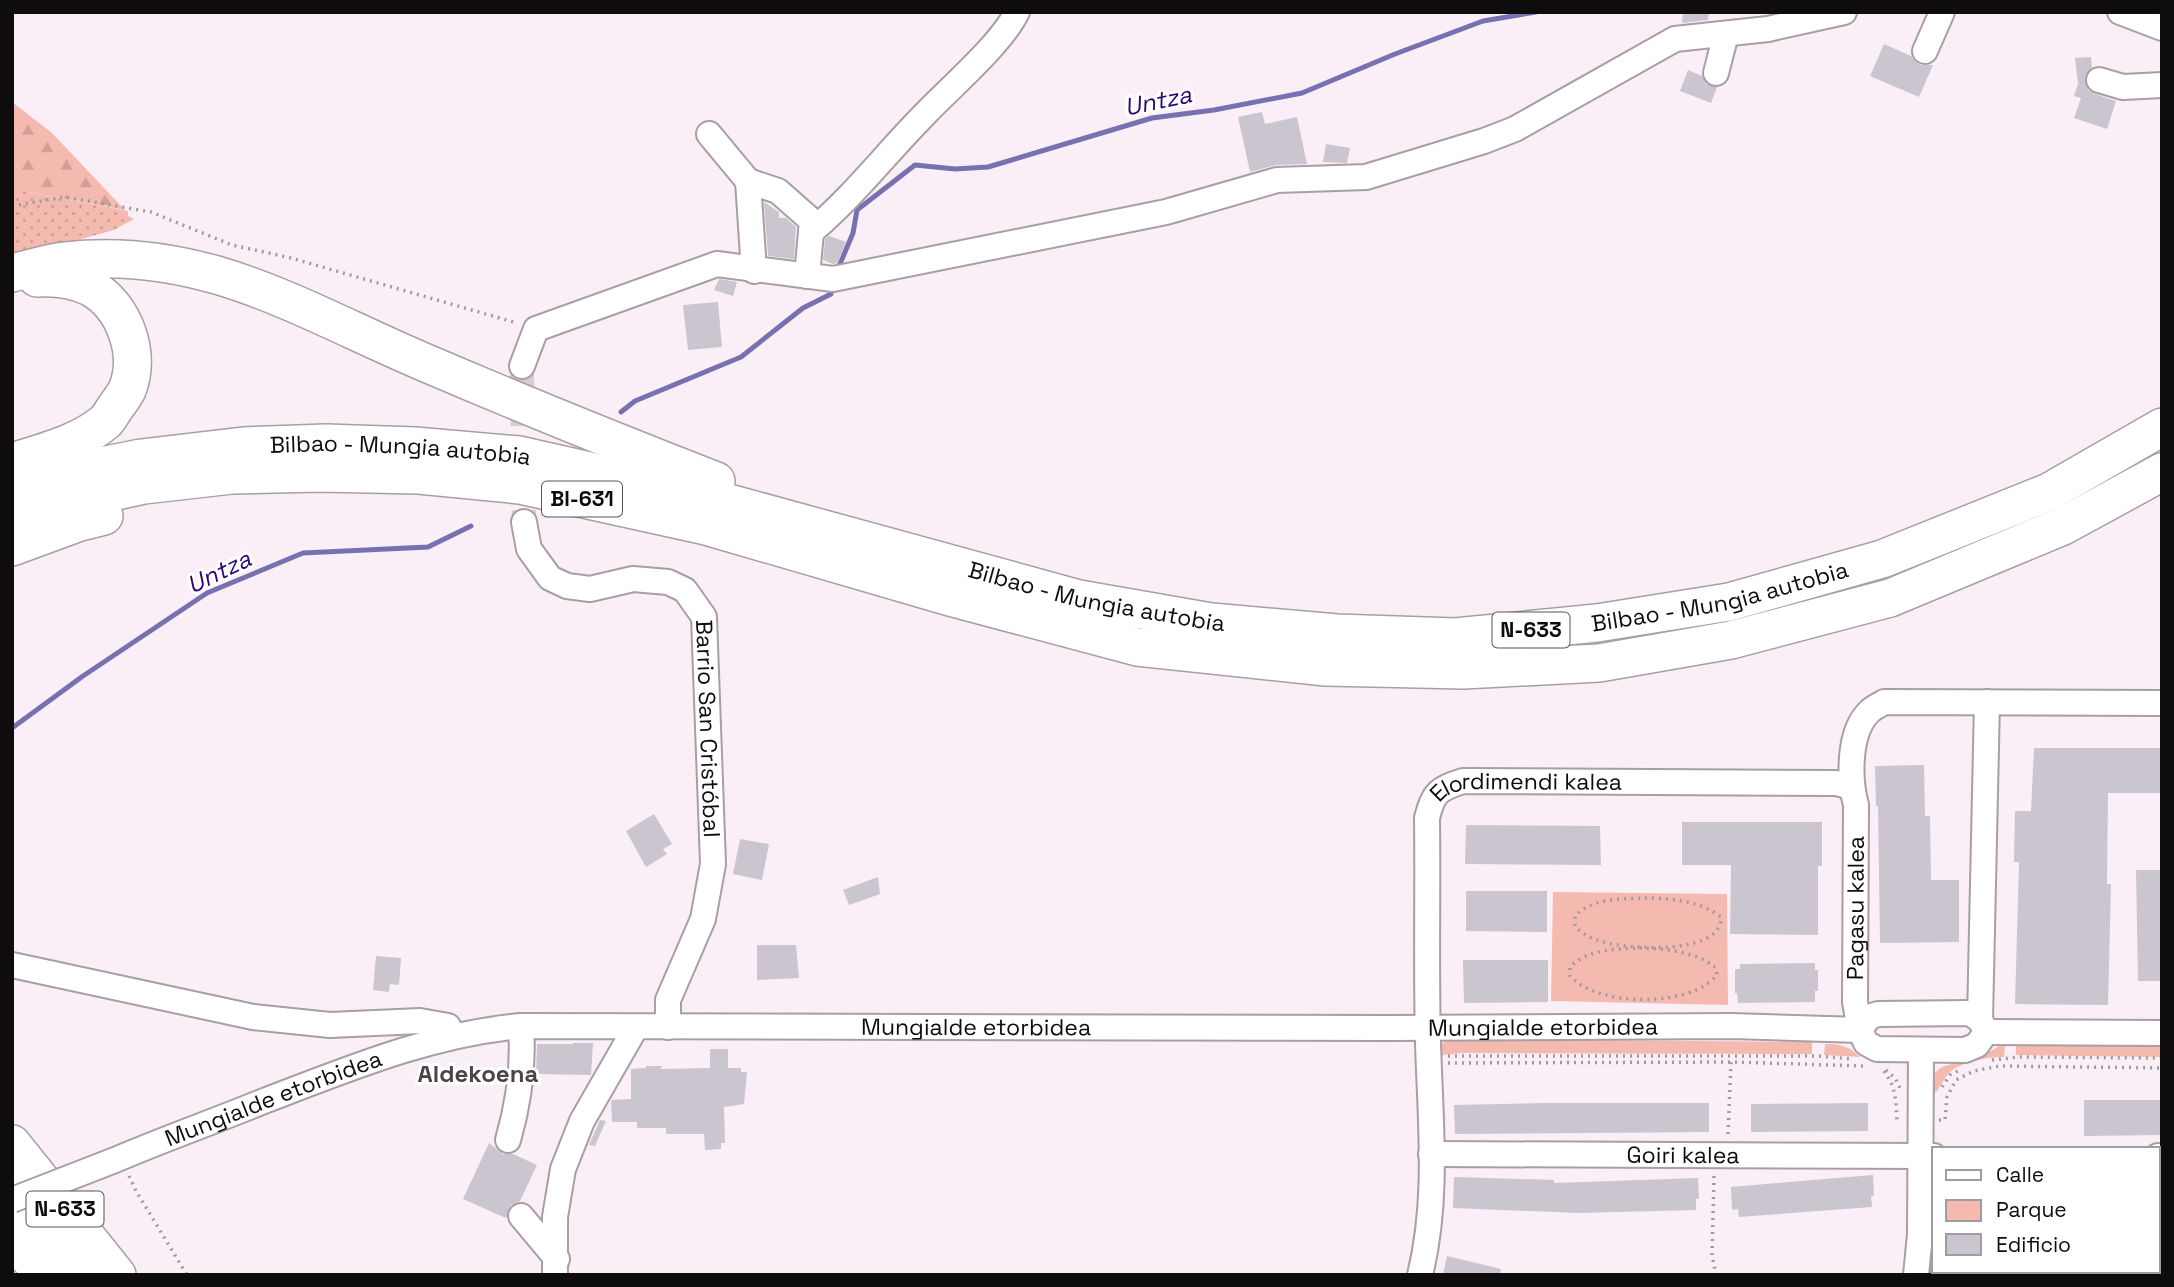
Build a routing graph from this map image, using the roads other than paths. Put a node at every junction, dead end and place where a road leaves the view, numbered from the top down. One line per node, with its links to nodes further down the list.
1 (1017, 12): 13 (street)
2 (1844, 12): 6 (street)
3 (1942, 12): 7 (street)
4 (2120, 12): 5 (street)
5 (2162, 29)
6 (1726, 34): 8 (street); 16 (street)
7 (1925, 51)
8 (1716, 73)
9 (2099, 80): 10 (street)
10 (2162, 85)
11 (709, 134): 12 (street)
12 (748, 181): 13 (street); 14 (street)
13 (811, 232): 16 (street)
14 (754, 271): 16 (street); 18 (street)
15 (12, 272): 25 (highway)
16 (807, 276)
17 (12, 284): 20 (highway)
18 (522, 366)
19 (2162, 427): 25 (highway, Bilbao - Mungia autobia / N-633)
20 (12, 462)
21 (2162, 472): 27 (highway, Bilbao - Mungia autobia / N-633)
22 (12, 484): 25 (highway, Bilbao - Mungia autobia / BI-631)
23 (12, 514): 27 (highway, Bilbao - Mungia autobia / BI-631)
24 (524, 522): 36 (street, Barrio San Cristóbal)
25 (873, 541)
26 (12, 547): 27 (highway, N-633)
27 (1137, 647)
28 (1987, 702): 29 (street, Pagasu kalea); 30 (street, Pagasu kalea); 33 (street)
29 (2162, 703)
30 (1851, 787): 37 (street, Elordimendi kalea); 38 (street, Pagasu kalea)
31 (1967, 837): 33 (street)
32 (12, 965): 40 (street)
33 (1979, 1021): 38 (street); 39 (street); 41 (street)
34 (521, 1026): 35 (street, Mungialde etorbidea); 40 (street, Mungialde etorbidea); 42 (street)
35 (636, 1027): 36 (street, Mungialde etorbidea); 51 (street)
36 (668, 1027): 37 (street, Mungialde etorbidea)
37 (1428, 1028): 38 (street, Mungialde etorbidea); 44 (street, Elordimendi kalea)
38 (1860, 1030): 41 (street)
39 (2162, 1033)
40 (453, 1036): 47 (street, Mungialde etorbidea, bridge)
41 (1921, 1050): 45 (street)
42 (508, 1140)
43 (12, 1144): 55 (highway, N-633)
44 (1431, 1153): 45 (street, Goiri kalea); 56 (street, Elordimendi kalea)
45 (1927, 1156): 50 (street)
46 (12, 1194): 49 (highway, N-633)
47 (12, 1200)
48 (520, 1216): 51 (street)
49 (26, 1235): 52 (highway); 53 (highway, N-633); 54 (highway, N-633)
50 (1927, 1243): 57 (street)
51 (556, 1267)
52 (46, 1275)
53 (75, 1275)
54 (89, 1275)
55 (117, 1275)
56 (1420, 1275)
57 (1916, 1275)

